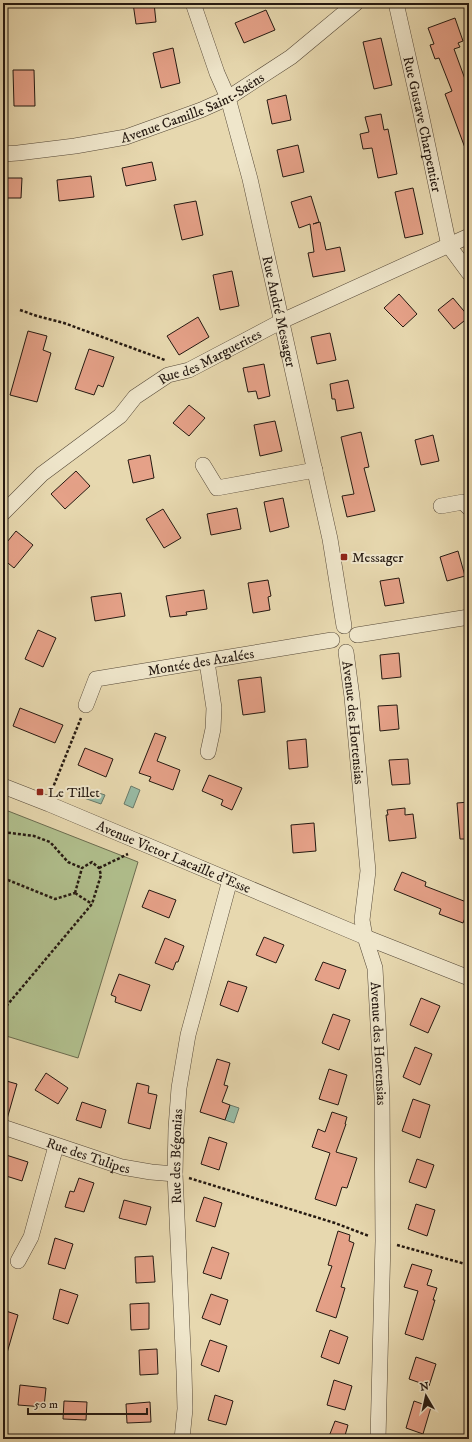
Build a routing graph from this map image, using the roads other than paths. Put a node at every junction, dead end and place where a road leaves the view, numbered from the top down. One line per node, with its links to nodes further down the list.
1 (193, 3): 4 (street, Rue André Messager)
2 (356, 3): 4 (street, Avenue Camille Saint-Saëns)
3 (396, 3): 7 (street, Rue Gustave Charpentier)
4 (228, 98): 5 (street, Avenue Camille Saint-Saëns); 9 (street, Rue André Messager)
5 (3, 154)
6 (469, 236): 7 (street, Rue des Marguerites)
7 (449, 246): 8 (street); 9 (street, Rue des Marguerites)
8 (469, 273)
9 (282, 320): 11 (street, Rue André Messager); 14 (street, Rue des Marguerites)
10 (203, 465): 11 (street)
11 (315, 470): 16 (street, Rue André Messager)
12 (441, 506): 13 (street)
13 (469, 508)
14 (3, 513)
15 (469, 617): 17 (street)
16 (344, 626): 17 (street); 18 (street)
17 (357, 635): 19 (street)
18 (332, 640): 19 (street); 20 (street, Montée des Azalées)
19 (346, 652): 25 (street, Avenue des Hortensias)
20 (207, 662): 21 (street, Montée des Azalées); 22 (street)
21 (86, 705)
22 (208, 752)
23 (3, 786): 24 (street, Avenue Victor Lacaille d'Esse)
24 (230, 880): 26 (street, Avenue Victor Lacaille d'Esse); 31 (street, Rue des Bégonias)
25 (362, 920): 26 (street); 27 (street, Avenue des Hortensias)
26 (344, 928): 27 (street, Avenue Victor Lacaille d'Esse)
27 (365, 937): 28 (street, Avenue Victor Lacaille d'Esse); 34 (street, Avenue des Hortensias)
28 (469, 978)
29 (3, 1127): 30 (street, Rue des Tulipes)
30 (56, 1146): 31 (street, Rue des Tulipes); 32 (street)
31 (175, 1174): 33 (street, Rue des Bégonias)
32 (18, 1261)
33 (182, 1439)
34 (378, 1439)

